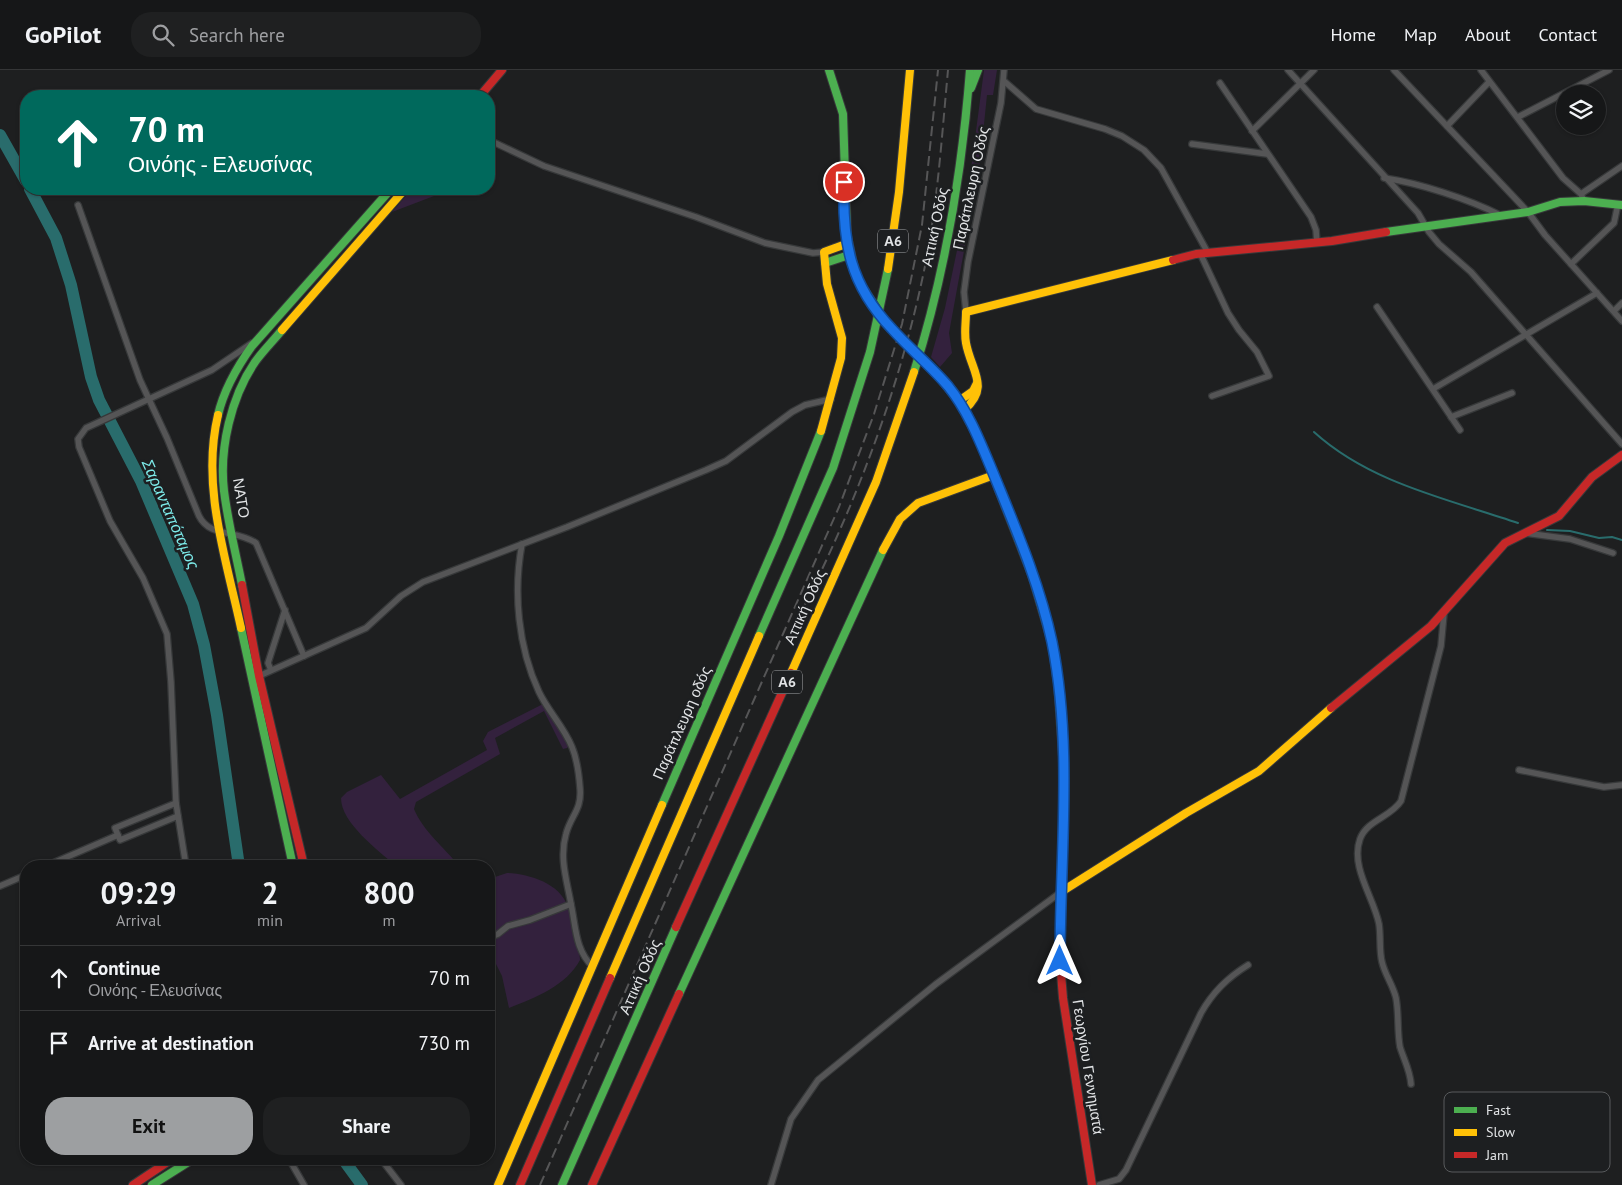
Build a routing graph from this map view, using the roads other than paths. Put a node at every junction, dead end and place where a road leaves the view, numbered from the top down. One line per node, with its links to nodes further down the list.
1 (502, 70): 17 (main road)
2 (829, 70): 37 (main road, Γεωργίου Γεννηματά)
3 (904, 70): 22 (main road)
4 (910, 70): 22 (main road, Αττική Οδός / Α6)
5 (970, 70): 18 (main road, Αττική Οδός / Α6)
6 (978, 70): 18 (main road)
7 (1004, 70): 13 (street, Παράπλευρη Οδός)
8 (1288, 70): 16 (street)
9 (1314, 70): 16 (street)
10 (1394, 70): 20 (street)
11 (1481, 70): 14 (street)
12 (1609, 70): 19 (street)
13 (1004, 81): 39 (street); 47 (street, Παράπλευρη Οδός)
14 (1489, 82): 19 (street); 20 (street)
15 (1220, 83): 21 (street)
16 (1300, 84): 21 (street); 27 (street)
17 (484, 90)
18 (968, 93): 101 (main road, Αττική Οδός / Α6)
19 (1518, 117): 30 (street)
20 (1447, 126): 33 (street)
21 (1252, 131): 25 (street)
22 (905, 135): 100 (main road, Αττική Οδός / Α6)
23 (495, 143): 38 (street)
24 (1192, 144): 25 (street)
25 (1267, 154): 36 (street)
26 (1622, 166): 30 (street)
27 (1384, 178): 34 (street); 35 (street)
28 (386, 195): 50 (main road, ΝΑΤΟ)
29 (401, 195): 65 (main road, ΝΑΤΟ)
30 (1582, 197): 32 (main road); 33 (main road)
31 (78, 205): 56 (street)
32 (1620, 205): 42 (street)
33 (1528, 212): 34 (main road); 42 (street)
34 (1502, 216): 35 (main road)
35 (1425, 225): 36 (main road); 49 (street)
36 (1317, 243): 39 (main road)
37 (846, 244): 38 (main road); 40 (main road, Γεωργίου Γεννηματά)
38 (824, 252): 41 (main road, Παράπλευρη οδός)
39 (1204, 253): 47 (main road); 54 (street)
40 (849, 255): 41 (main road); 57 (main road, Γεωργίου Γεννηματά, bridge)
41 (825, 263): 55 (main road, Παράπλευρη οδός)
42 (1571, 264): 43 (street)
43 (1596, 293): 46 (street); 49 (street)
44 (1622, 303): 46 (street)
45 (1377, 307): 52 (street)
46 (1614, 310): 48 (street)
47 (966, 312): 51 (main road)
48 (1622, 321)
49 (1527, 335): 52 (street); 61 (street)
50 (256, 340): 56 (street); 64 (main road, ΝΑΤΟ)
51 (978, 381): 57 (main road); 58 (main road)
52 (1433, 389): 59 (street)
53 (1512, 393): 59 (street)
54 (1212, 396)
55 (830, 399): 67 (street); 89 (main road, Παράπλευρη οδός)
56 (150, 400): 64 (street); 76 (street)
57 (958, 401): 58 (main road, Γεωργίου Γεννηματά)
58 (964, 410): 63 (main road, Γεωργίου Γεννηματά)
59 (1451, 416): 60 (street)
60 (1460, 430)
61 (1622, 444)
62 (1622, 455): 66 (main road)
63 (994, 475): 85 (main road, Γεωργίου Γεννηματά); 102 (main road)
64 (219, 531): 65 (street); 81 (main road, ΝΑΤΟ)
65 (233, 533): 69 (street); 73 (main road, ΝΑΤΟ)
66 (1525, 533): 68 (street); 70 (main road)
67 (522, 544): 71 (street); 86 (street)
68 (1613, 553)
69 (285, 609): 71 (street); 72 (street)
70 (1444, 613): 85 (main road); 90 (street)
71 (304, 656): 72 (street)
72 (271, 670): 73 (street)
73 (259, 676): 82 (main road, ΝΑΤΟ)
74 (1519, 770): 75 (street)
75 (1622, 785)
76 (176, 803): 77 (street); 78 (street)
77 (178, 816): 78 (street); 80 (street)
78 (119, 837): 79 (street)
79 (61, 860)
80 (185, 860)
81 (293, 860)
82 (303, 860)
83 (20, 878): 84 (street)
84 (0, 886)
85 (1060, 892): 103 (street); 104 (main road, Γεωργίου Γεννηματά)
86 (571, 904): 87 (street); 89 (street)
87 (495, 935)
88 (1248, 965): 105 (street)
89 (594, 967): 99 (main road, Παράπλευρη οδός)
90 (1411, 1084)
91 (163, 1165): 95 (main road)
92 (184, 1165): 96 (main road)
93 (292, 1165): 97 (street)
94 (386, 1165): 98 (street)
95 (133, 1185)
96 (152, 1185)
97 (304, 1185)
98 (401, 1185)
99 (498, 1185)
100 (520, 1185)
101 (562, 1185)
102 (592, 1185)
103 (771, 1185)
104 (1092, 1185)
105 (1099, 1185)

